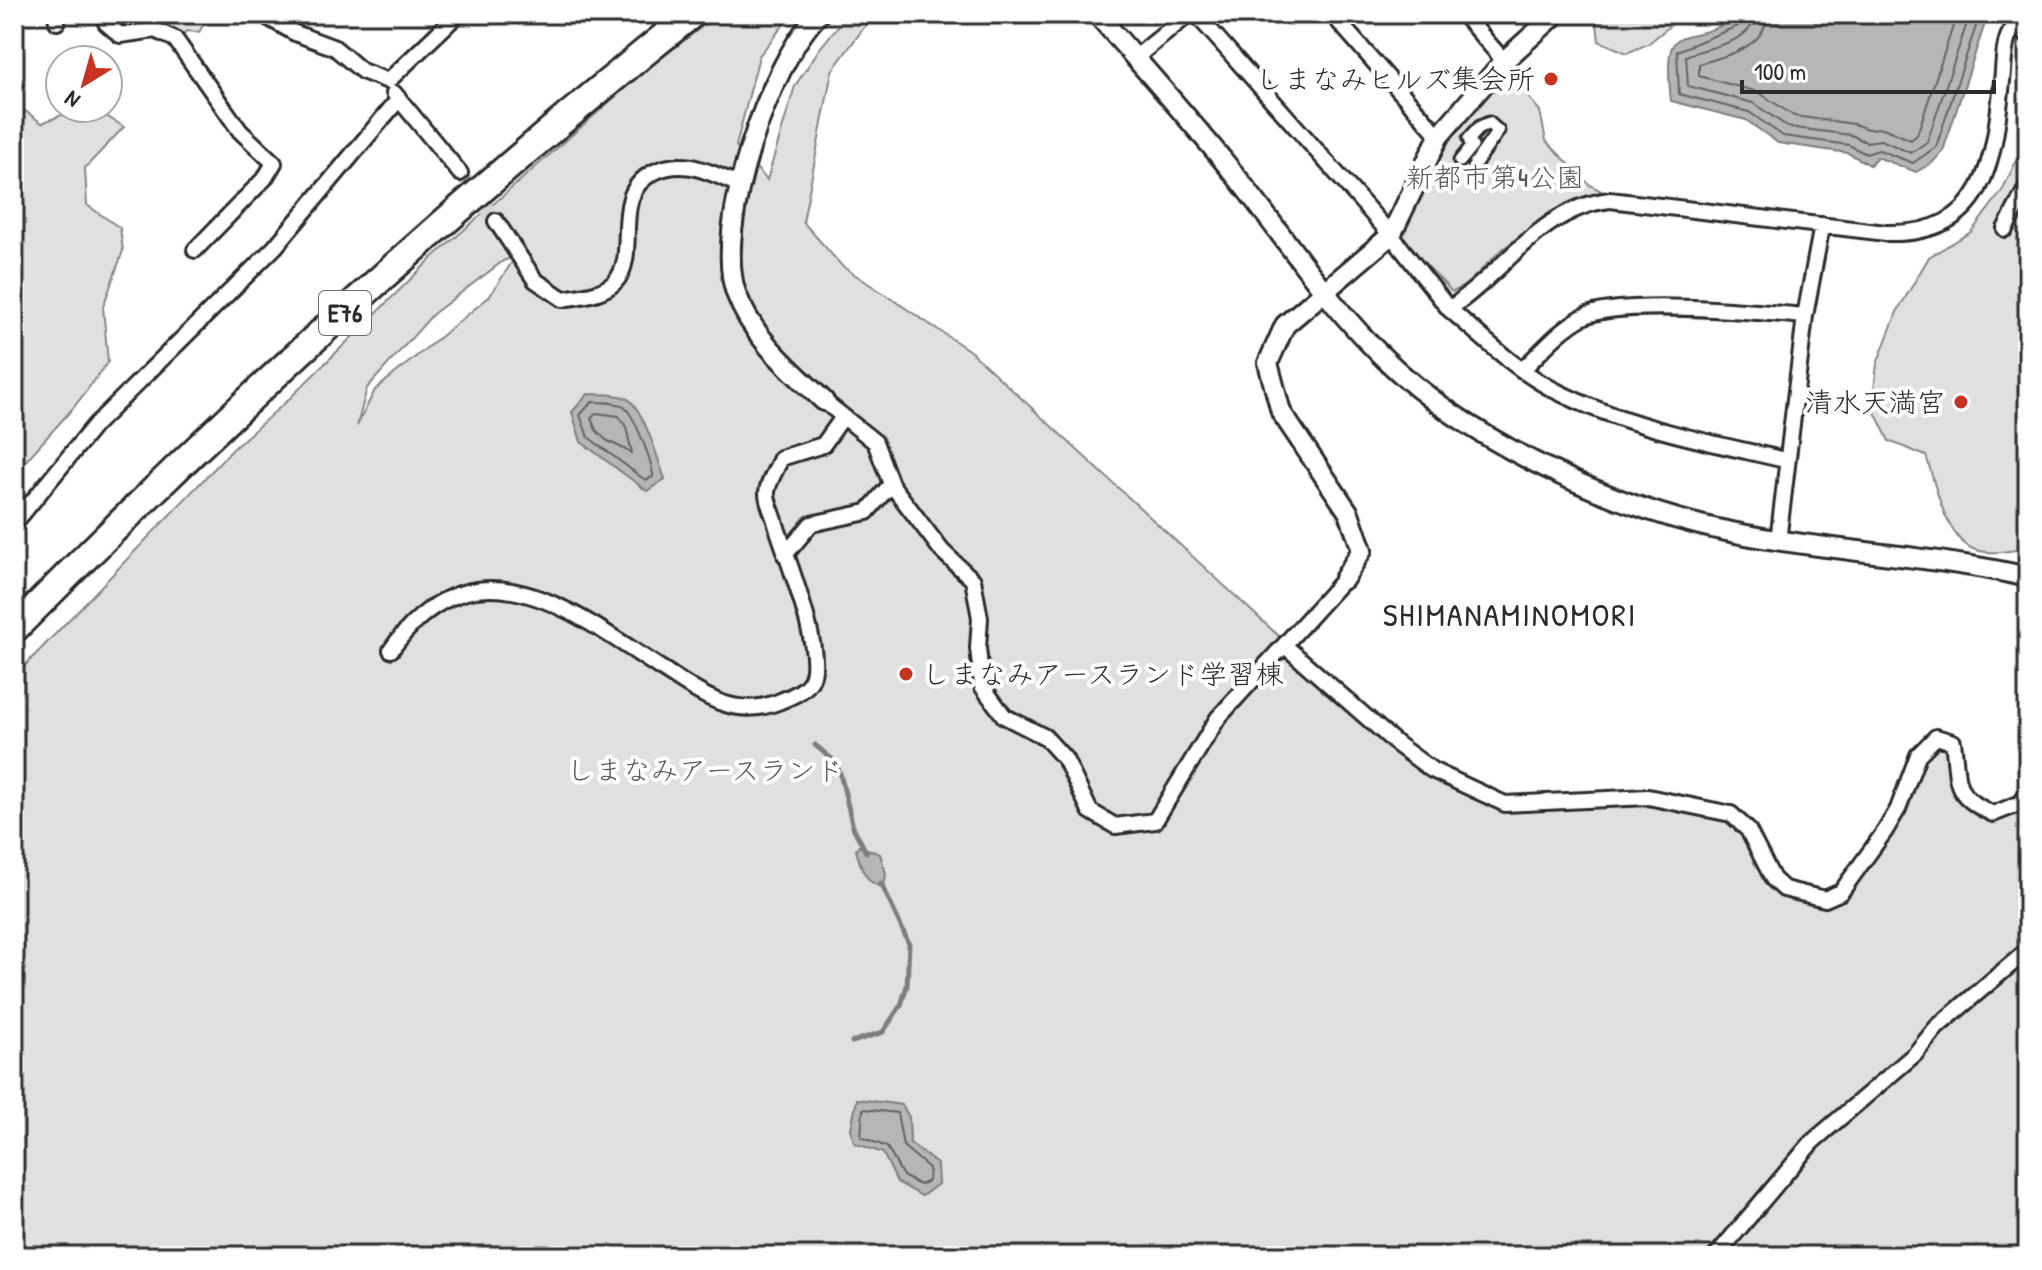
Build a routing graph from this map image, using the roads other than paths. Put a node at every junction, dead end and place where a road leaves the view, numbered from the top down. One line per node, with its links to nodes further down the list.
1 (105, 14): 28 (street)
2 (262, 14): 16 (street)
3 (458, 14): 16 (street)
4 (692, 14): 42 (highway, E76)
5 (819, 14): 22 (street)
6 (1097, 14): 14 (street)
7 (1189, 14): 14 (street)
8 (1196, 14): 27 (street)
9 (1332, 14): 18 (street)
10 (1463, 14): 15 (street)
11 (1556, 14): 15 (street)
12 (2024, 20): 13 (street); 25 (street)
13 (2028, 37)
14 (1135, 58): 29 (street)
15 (1504, 61): 18 (street)
16 (388, 81): 17 (street)
17 (398, 100): 21 (street); 37 (street)
18 (1439, 136): 27 (street)
19 (1460, 161): 20 (street)
20 (1475, 164)
21 (460, 173)
22 (740, 185): 24 (street); 33 (street)
23 (2028, 185): 26 (street)
24 (496, 221)
25 (1822, 225): 30 (street); 31 (street)
26 (2005, 229)
27 (1391, 235): 29 (street); 30 (street)
28 (195, 250)
29 (1322, 290): 38 (street); 41 (street)
30 (1449, 309): 32 (street)
31 (1805, 316): 32 (street); 35 (street)
32 (1522, 370): 35 (street)
33 (824, 401): 34 (street)
34 (843, 417): 36 (street); 39 (street)
35 (1785, 460): 38 (street)
36 (891, 484): 39 (street); 43 (street)
37 (14, 524)
38 (1778, 541): 40 (street)
39 (785, 555): 44 (street)
40 (2028, 577)
41 (1344, 579): 43 (street)
42 (14, 629)
43 (1284, 645): 45 (street)
44 (391, 650)
45 (2028, 792)
46 (2028, 950): 47 (street)
47 (1716, 1256)

